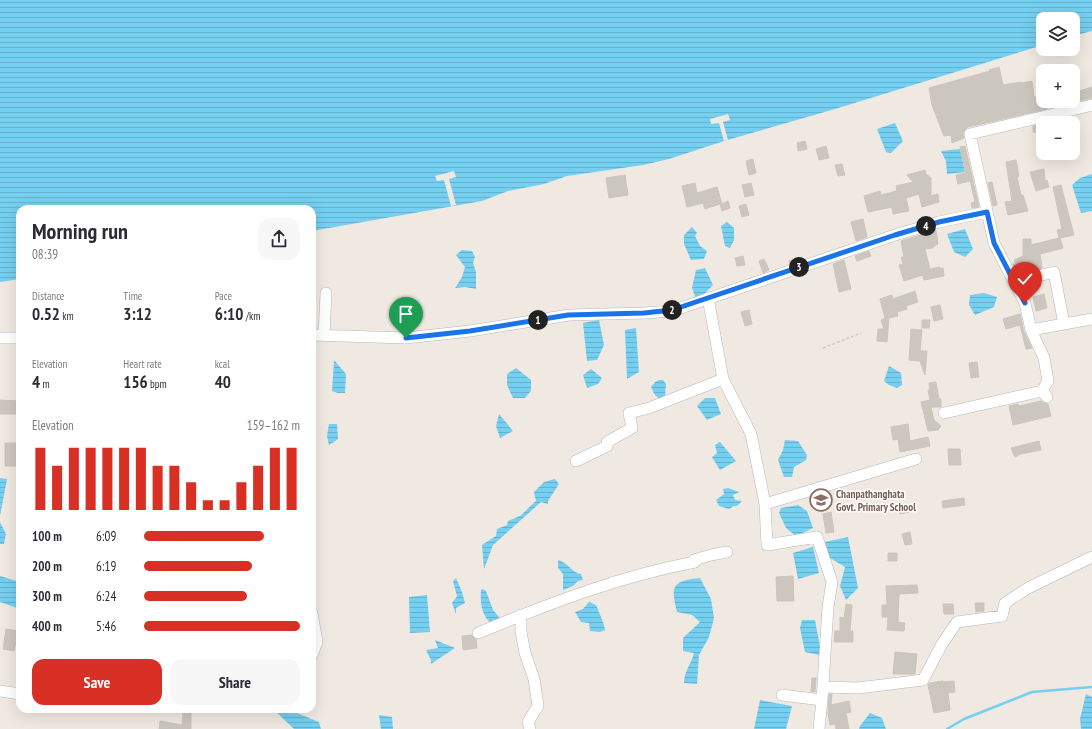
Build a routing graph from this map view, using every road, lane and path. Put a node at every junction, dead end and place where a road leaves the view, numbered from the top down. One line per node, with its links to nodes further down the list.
1 (1092, 105): 2 (street)
2 (987, 212): 3 (street); 5 (street)
3 (1014, 282): 7 (street); 8 (street)
4 (326, 293): 11 (street)
5 (708, 298): 11 (street); 15 (street)
6 (1092, 319): 7 (street)
7 (1064, 324): 8 (street)
8 (1031, 330): 16 (street)
9 (861, 333): 14 (path)
10 (316, 335): 11 (street)
11 (324, 335)
12 (0, 338): 13 (street)
13 (16, 338)
14 (823, 348)
15 (723, 379): 18 (street); 19 (street)
16 (944, 413)
17 (916, 459): 19 (street)
18 (576, 461)
19 (765, 504): 24 (street)
20 (727, 552): 22 (street)
21 (1092, 557): 24 (street)
22 (521, 615): 23 (street); 29 (street)
23 (478, 633)
24 (822, 688): 28 (street)
25 (0, 690): 26 (street)
26 (16, 693)
27 (782, 695): 28 (street)
28 (822, 700): 30 (street)
29 (530, 729)
30 (819, 729)

